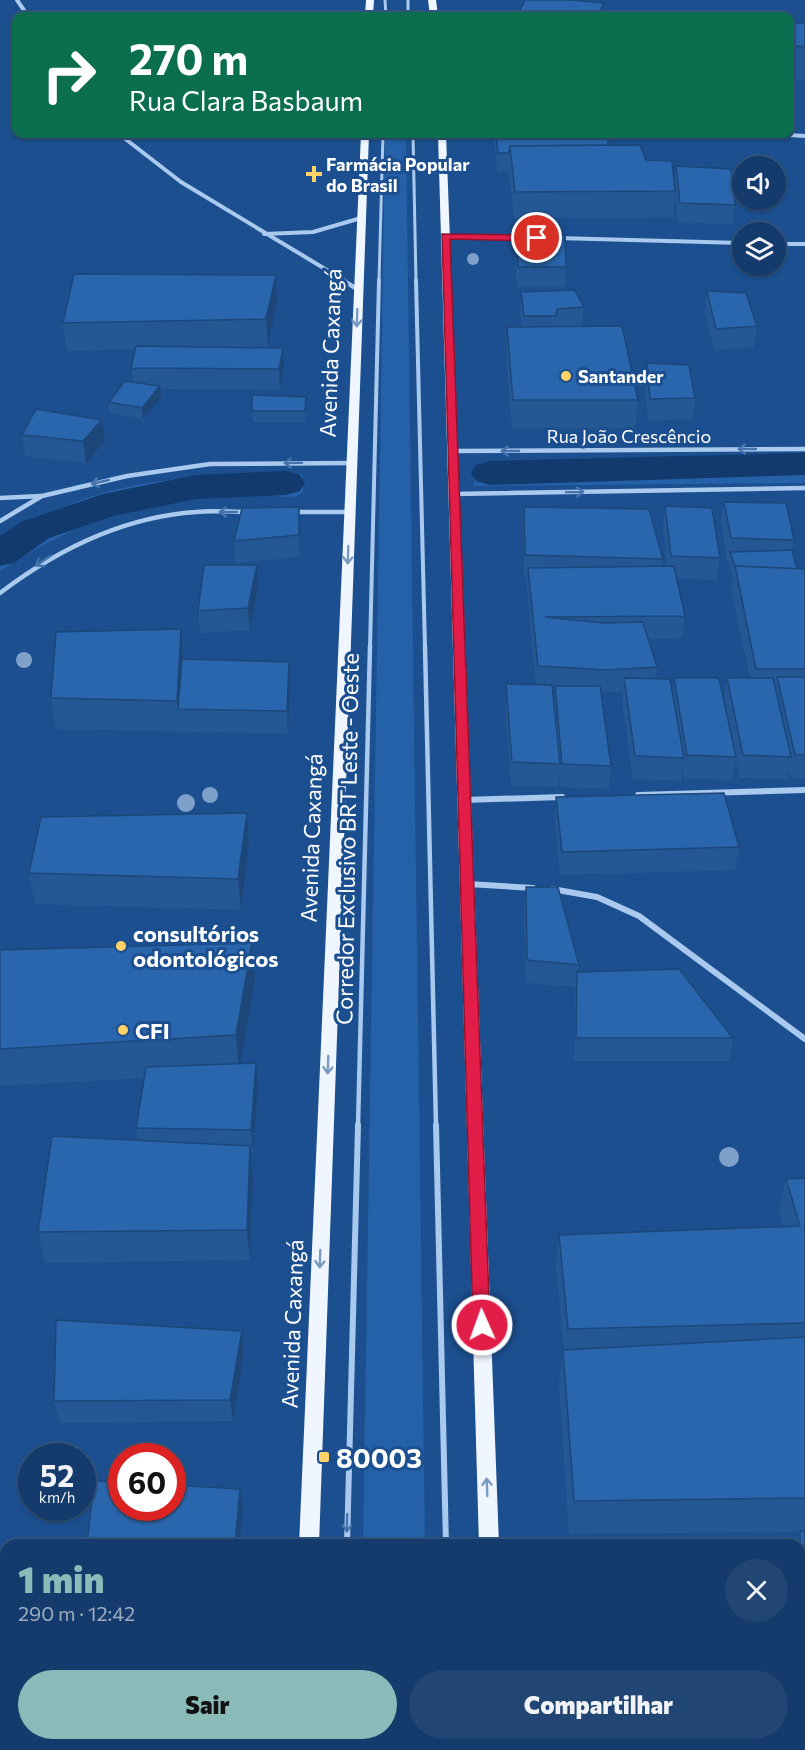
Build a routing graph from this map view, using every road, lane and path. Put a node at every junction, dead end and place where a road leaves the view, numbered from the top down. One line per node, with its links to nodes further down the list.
1 (124, 138): 7 (street)
2 (365, 138): 6 (main road, Avenida Caxangá)
3 (382, 138): 34 (lane, Corredor Exclusivo BRT Leste - Oeste, one-way to 34)
4 (413, 138): 35 (lane)
5 (442, 138): 8 (main road)
6 (361, 218): 7 (street); 14 (main road, Avenida Caxangá)
7 (263, 234): 14 (street)
8 (445, 236): 9 (street); 16 (main road)
9 (528, 238)
10 (552, 238): 11 (street)
11 (732, 243)
12 (786, 244): 13 (street)
13 (805, 244)
14 (358, 290): 17 (main road, Avenida Caxangá, one-way to 17)
15 (805, 449): 16 (street, Rua João Crescêncio, one-way to 16)
16 (452, 451): 19 (main road)
17 (352, 463): 20 (street, one-way to 20); 24 (main road, Avenida Caxangá)
18 (805, 488): 19 (street, one-way to 18)
19 (454, 494): 30 (main road)
20 (42, 496): 21 (street); 25 (street)
21 (0, 498)
22 (249, 512): 26 (street, one-way to 26)
23 (283, 512): 24 (street)
24 (350, 512): 33 (main road, Avenida Caxangá, one-way to 33)
25 (0, 521)
26 (0, 593)
27 (805, 790): 28 (street)
28 (628, 795)
29 (570, 797): 30 (street)
30 (464, 800): 31 (main road)
31 (467, 884): 32 (street); 36 (main road, one-way to 31)
32 (805, 1039)
33 (309, 1539)
34 (347, 1539)
35 (446, 1539)
36 (489, 1539)

